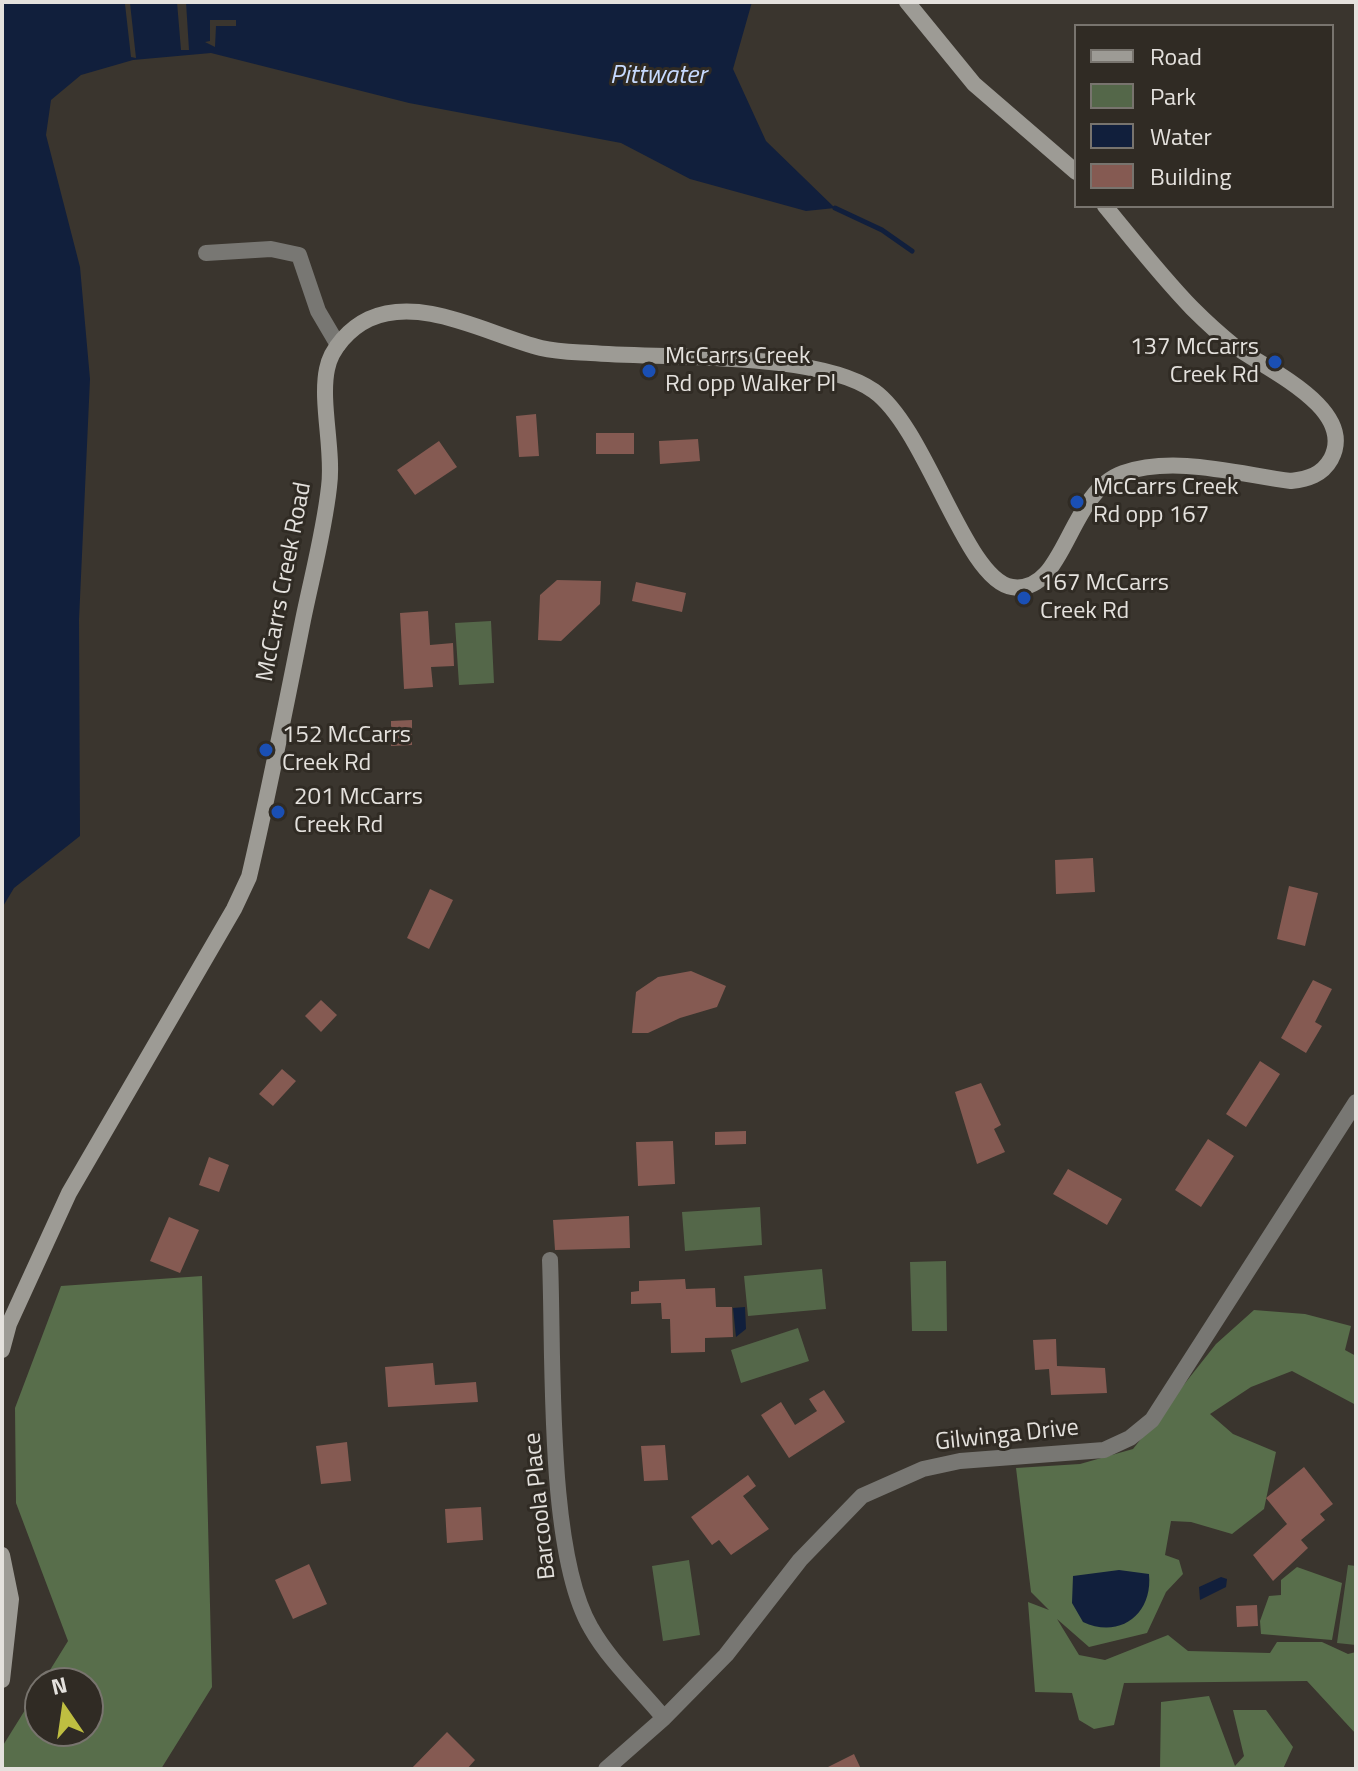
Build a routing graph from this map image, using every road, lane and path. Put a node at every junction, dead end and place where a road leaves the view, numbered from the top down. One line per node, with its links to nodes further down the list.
1 (907, 2): 2 (main road)
2 (1074, 170)
3 (1107, 208): 5 (main road)
4 (206, 253): 5 (street)
5 (338, 345): 8 (main road, McCarrs Creek Road)
6 (1356, 1102): 11 (street, Gilwinga Drive)
7 (550, 1260): 11 (street, Barcoola Place)
8 (2, 1350)
9 (2, 1555): 10 (main road)
10 (2, 1680)
11 (664, 1718): 12 (street, Gilwinga Drive)
12 (606, 1769)

